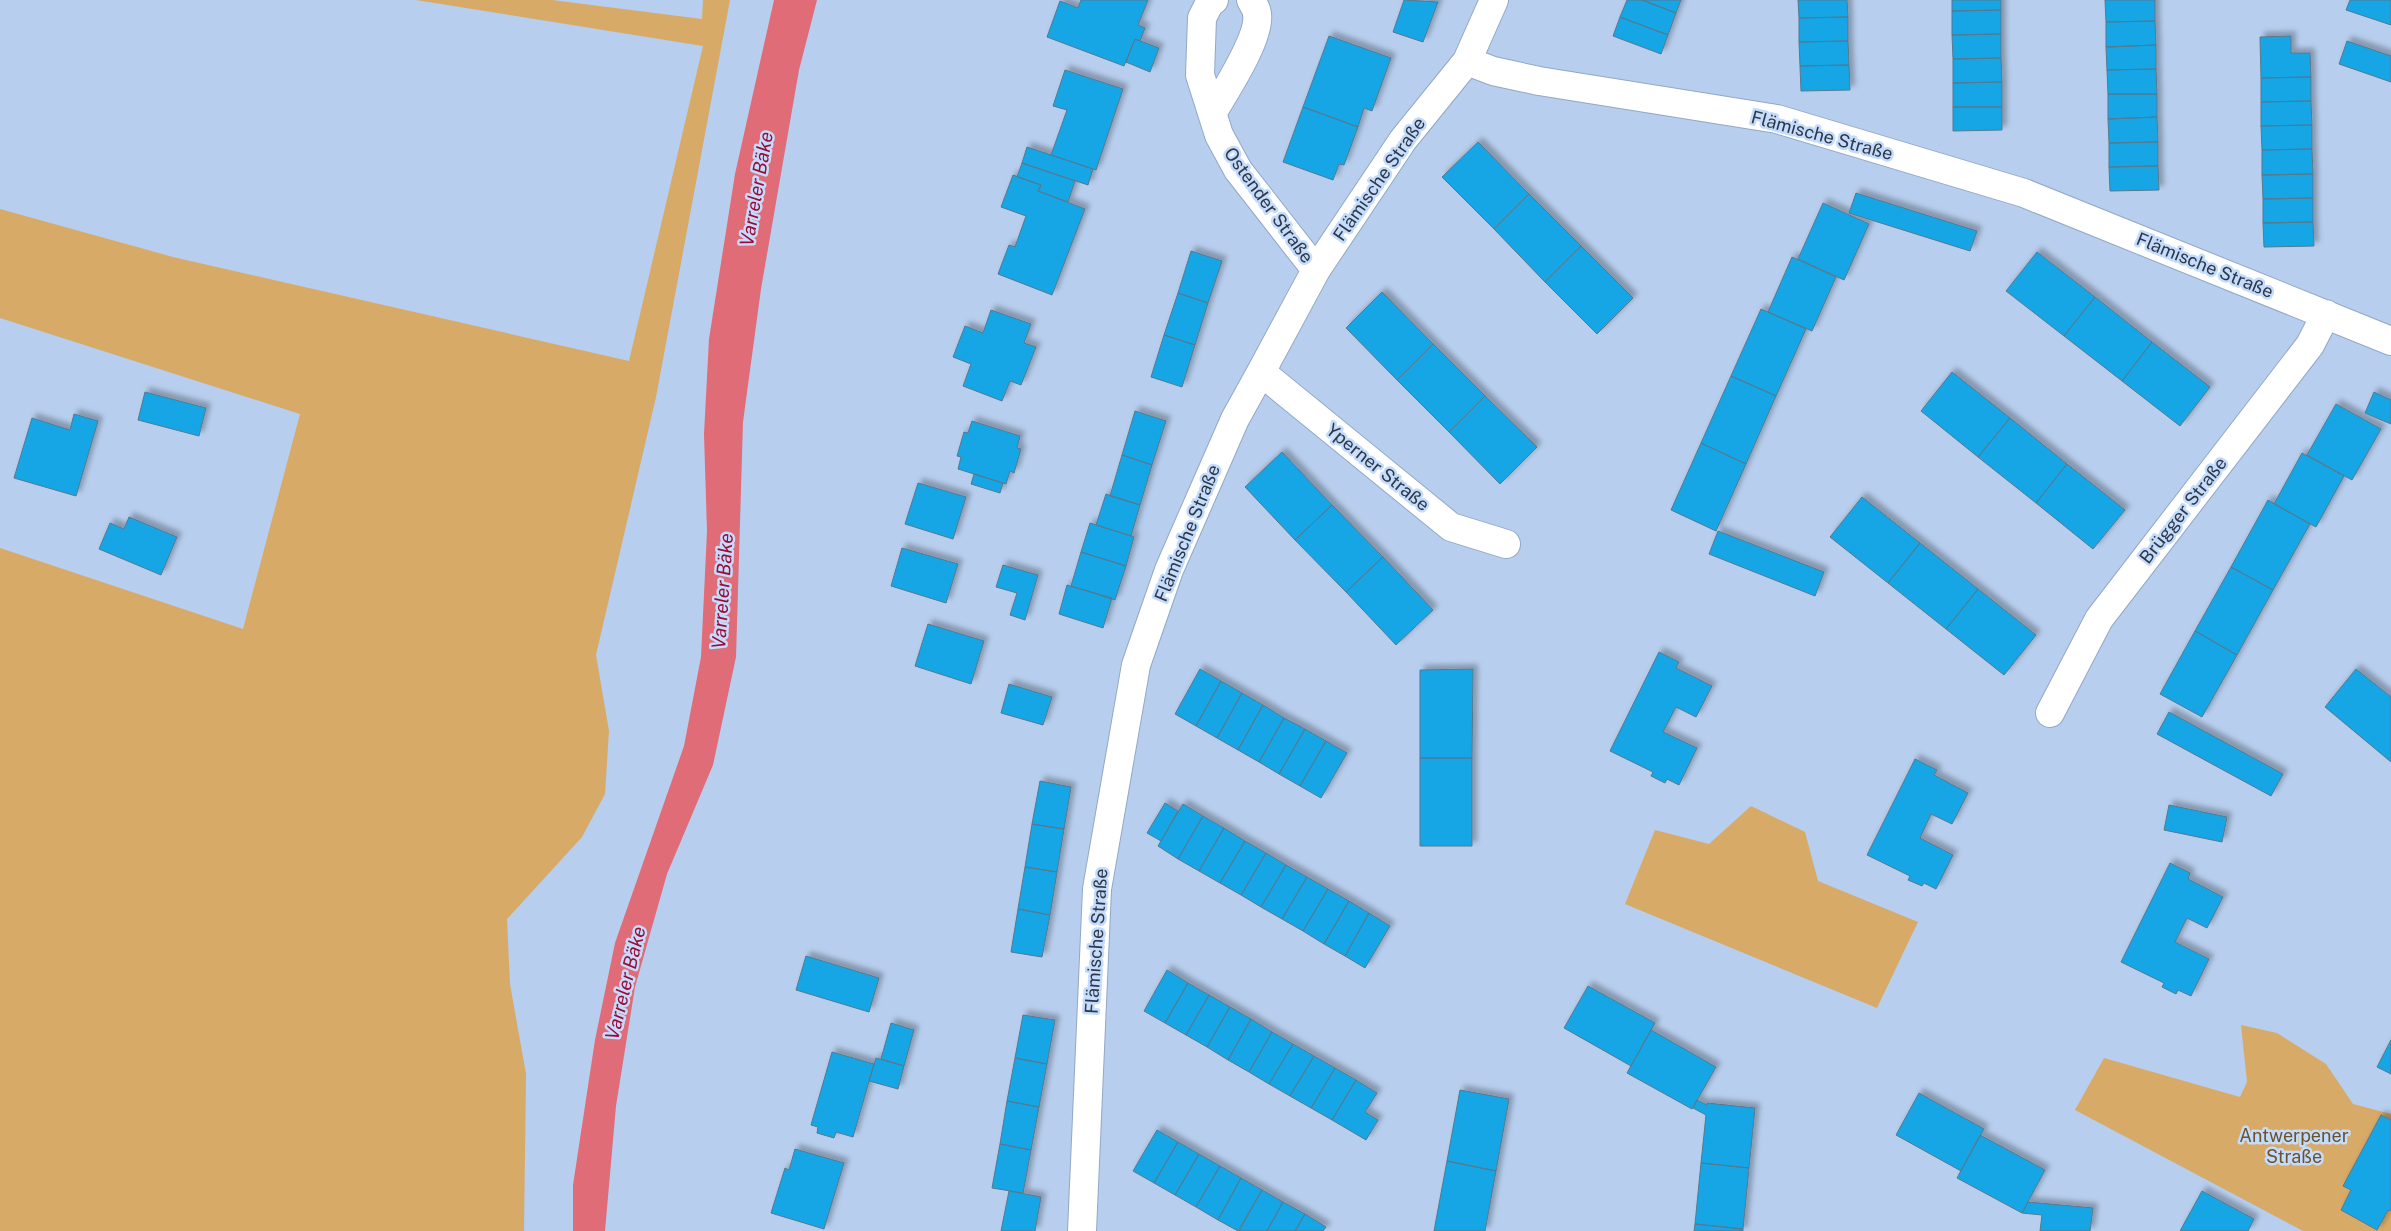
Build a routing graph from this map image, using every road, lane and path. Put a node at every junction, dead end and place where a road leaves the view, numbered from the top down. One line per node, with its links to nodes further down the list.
1 (1214, 0): 5 (street, Ostender Straße)
2 (1251, 0): 5 (street)
3 (1494, 0): 4 (street)
4 (1467, 61): 6 (street, Flämische Straße); 7 (street, Flämische Straße)
5 (1212, 112): 6 (street, Ostender Straße)
6 (1316, 270): 9 (street, Flämische Straße)
7 (2326, 314): 8 (street, Flämische Straße); 11 (street, Brügger Straße)
8 (2391, 341)
9 (1261, 372): 10 (street, Yperner Straße); 12 (street, Flämische Straße)
10 (1506, 544)
11 (2050, 713)
12 (1082, 1231)

